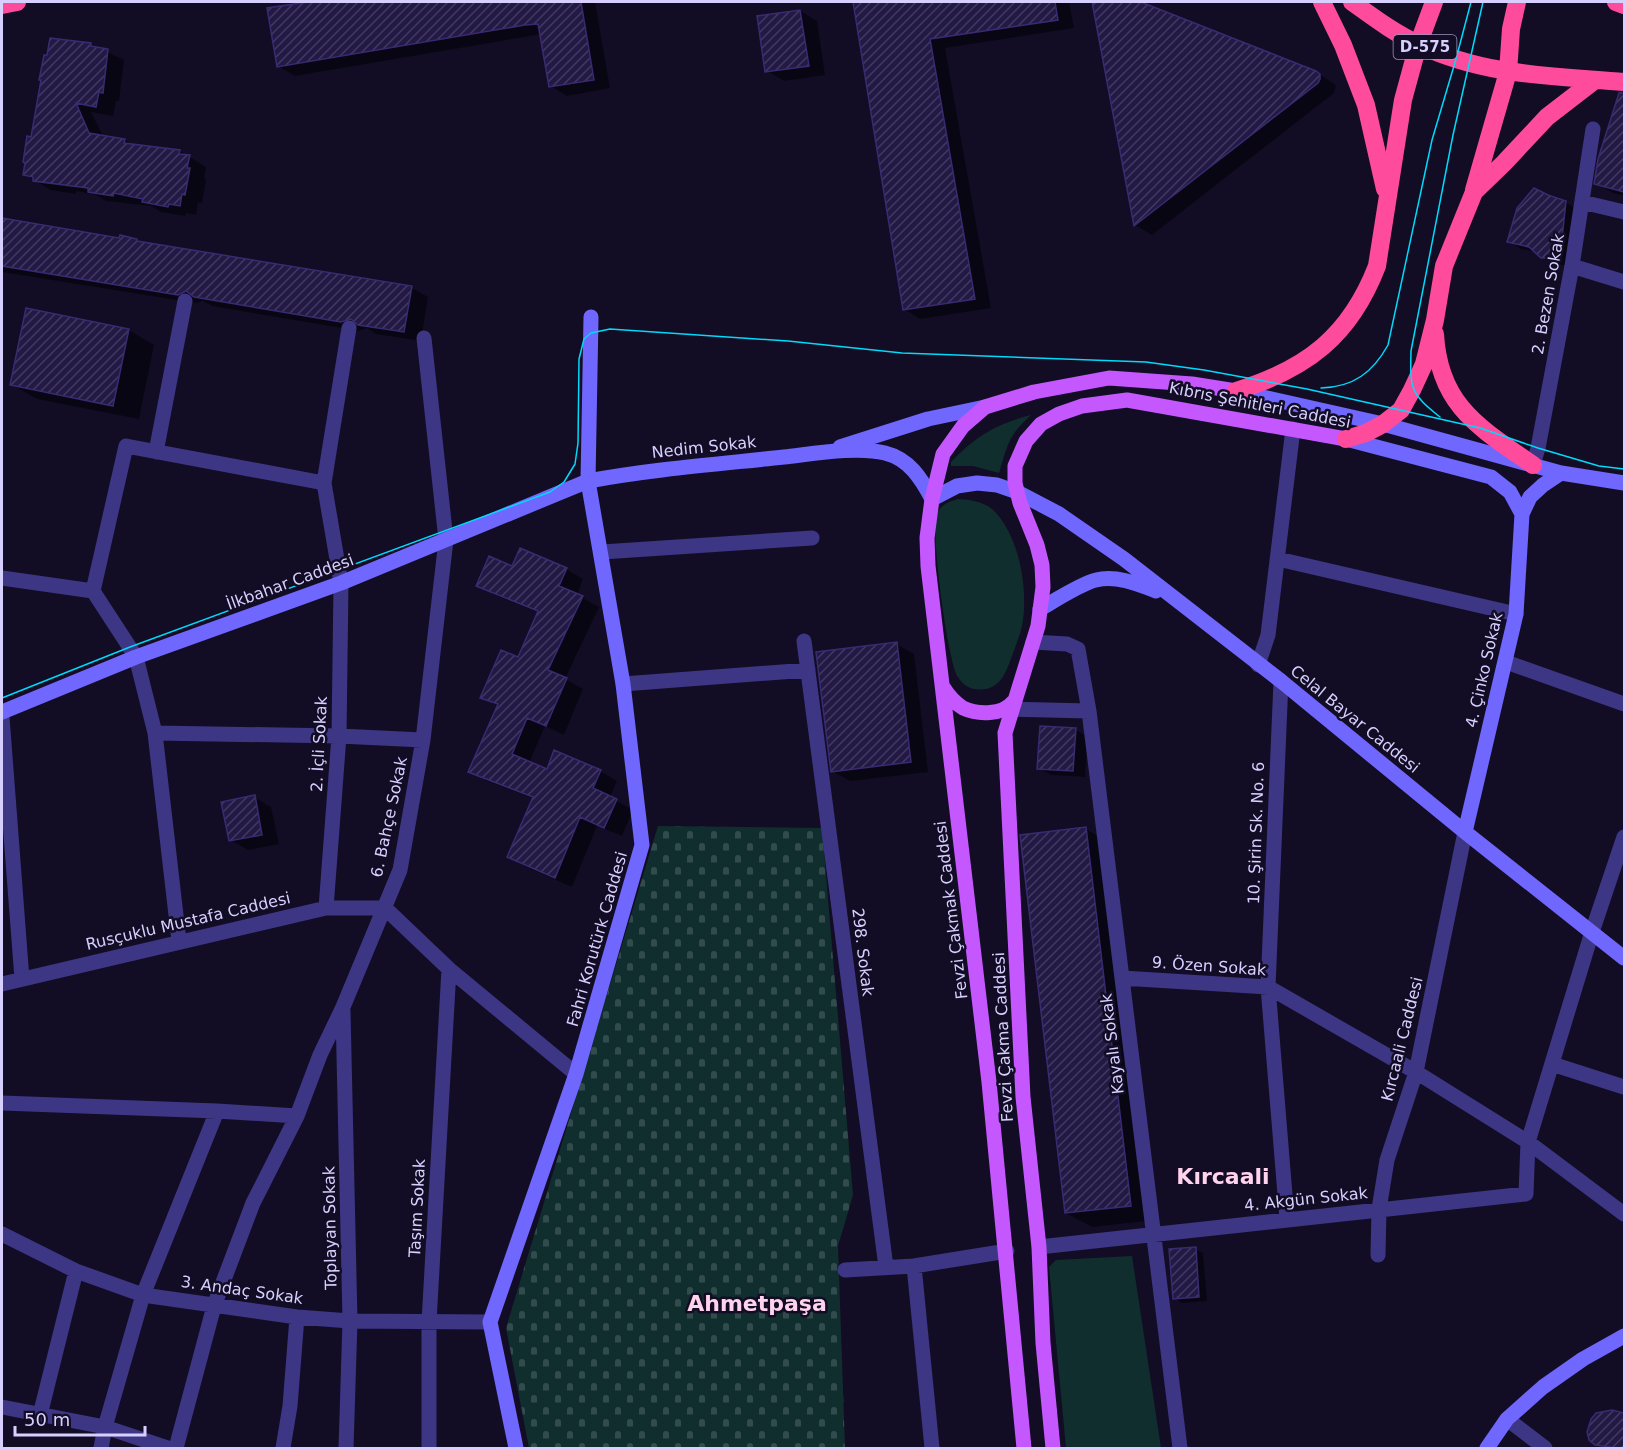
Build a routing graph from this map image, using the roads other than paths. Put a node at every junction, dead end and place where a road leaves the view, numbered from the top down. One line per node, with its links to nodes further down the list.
1 (17, 2): 6 (highway)
2 (1322, 2): 15 (highway)
3 (1352, 2): 9 (highway, D-575)
4 (1517, 2): 10 (highway)
5 (1616, 2): 8 (highway)
6 (2, 5)
7 (1433, 5): 9 (highway)
8 (1624, 5)
9 (1418, 45): 10 (highway, D-575); 15 (highway)
10 (1508, 72): 11 (highway); 14 (highway)
11 (1595, 80): 12 (highway); 14 (highway)
12 (1624, 82)
13 (1593, 129): 16 (street, 2. Bezen Sokak)
14 (1474, 192): 22 (highway)
15 (1388, 200): 25 (highway)
16 (1582, 202): 17 (street); 18 (street, 2. Bezen Sokak)
17 (1624, 212)
18 (1572, 266): 19 (street); 32 (street, 2. Bezen Sokak)
19 (1624, 282)
20 (185, 301): 30 (street)
21 (591, 317): 34 (main road, Fahri Korutürk Caddesi)
22 (1435, 320): 27 (highway); 32 (highway)
23 (349, 328): 35 (street, 2. İçli Sokak)
24 (424, 338): 41 (street, 6. Bahçe Sokak)
25 (1236, 391): 26 (main road); 27 (main road)
26 (985, 407): 31 (main road); 38 (main road, Fevzi Çakmak Caddesi)
27 (1383, 424): 29 (highway); 32 (main road)
28 (1293, 429): 29 (main road, Kıbrıs Şehitleri Caddesi); 37 (main road, Kıbrıs Şehitleri Caddesi); 43 (street)
29 (1346, 439): 39 (main road, Kıbrıs Şehitleri Caddesi)
30 (156, 452): 35 (street); 46 (street)
31 (823, 453): 34 (main road, Nedim Sokak); 38 (main road)
32 (1533, 465): 33 (main road)
33 (1561, 473): 36 (main road); 39 (main road)
34 (588, 481): 41 (main road, İlkbahar Caddesi); 42 (main road, Fahri Korutürk Caddesi)
35 (324, 483): 45 (street, 2. İçli Sokak)
36 (1624, 483)
37 (1016, 487): 38 (main road, Celal Bayar Caddesi); 47 (main road, Celal Bayar Caddesi); 48 (main road)
38 (932, 499): 58 (main road, Fevzi Çakmak Caddesi)
39 (1521, 514): 49 (main road, 4. Çinko Sokak)
40 (812, 538): 42 (street)
41 (446, 540): 45 (main road, İlkbahar Caddesi); 66 (street, 6. Bahçe Sokak)
42 (602, 552): 57 (main road, Fahri Korutürk Caddesi)
43 (1278, 559): 49 (street); 54 (street)
44 (2, 578): 46 (street)
45 (341, 583): 52 (main road, İlkbahar Caddesi); 65 (street, 2. İçli Sokak)
46 (93, 591): 52 (street)
47 (1175, 600): 48 (main road); 54 (main road, Celal Bayar Caddesi)
48 (1041, 609): 51 (main road, Fevzi Çakma Caddesi)
49 (1516, 614): 53 (main road, 4. Çinko Sokak)
50 (804, 641): 55 (street, 298. Sokak)
51 (1033, 642): 60 (main road, Fevzi Çakma Caddesi); 61 (street, Kayalı Sokak)
52 (136, 657): 62 (main road, İlkbahar Caddesi); 64 (street)
53 (1506, 662): 59 (street); 67 (main road, 4. Çinko Sokak)
54 (1258, 665): 56 (main road, Celal Bayar Caddesi)
55 (808, 670): 57 (street); 97 (street, 298. Sokak)
56 (1281, 681): 67 (main road, Celal Bayar Caddesi); 78 (street, 10. Şirin Sk. No. 6)
57 (623, 684): 82 (main road, Fahri Korutürk Caddesi)
58 (943, 687): 60 (main road); 94 (main road, Fevzi Çakmak Caddesi)
59 (1624, 704)
60 (1012, 706): 61 (street); 93 (main road, Fevzi Çakma Caddesi)
61 (1089, 711): 75 (street, Kayalı Sokak)
62 (2, 712)
63 (2, 717): 76 (street)
64 (155, 733): 65 (street); 72 (street)
65 (339, 736): 66 (street); 69 (street, 2. İçli Sokak)
66 (423, 740): 70 (street, 6. Bahçe Sokak)
67 (1466, 832): 71 (main road, Celal Bayar Caddesi); 81 (street, Kırcaali Caddesi)
68 (1624, 837): 71 (street)
69 (326, 908): 70 (street, Rusçuklu Mustafa Caddesi); 72 (street, Rusçuklu Mustafa Caddesi)
70 (385, 908): 74 (street); 79 (street, 6. Bahçe Sokak)
71 (1592, 932): 73 (main road, Celal Bayar Caddesi); 80 (street)
72 (179, 941): 76 (street, Rusçuklu Mustafa Caddesi)
73 (1624, 958)
74 (449, 969): 82 (street); 104 (street, Taşım Sokak)
75 (1122, 978): 78 (street, 9. Özen Sokak); 92 (street, Kayalı Sokak)
76 (22, 979): 77 (street, Rusçuklu Mustafa Caddesi)
77 (2, 984)
78 (1268, 987): 81 (street, 9. Özen Sokak); 90 (street, 10. Şirin Sk. No. 6)
79 (343, 1007): 86 (street, 6. Bahçe Sokak); 103 (street, Toplayan Sokak)
80 (1552, 1064): 83 (street); 87 (street)
81 (1416, 1072): 87 (street, 9. Özen Sokak); 88 (street, Kırcaali Caddesi)
82 (576, 1074): 105 (main road, Fahri Korutürk Caddesi)
83 (1624, 1087)
84 (2, 1102): 85 (street)
85 (217, 1111): 86 (street); 100 (street)
86 (297, 1116): 101 (street, 6. Bahçe Sokak)
87 (1528, 1142): 88 (street, 4. Akgün Sokak); 89 (street, 9. Özen Sokak)
88 (1379, 1209): 90 (street, 4. Akgün Sokak); 95 (street, Kırcaali Caddesi)
89 (1624, 1214)
90 (1287, 1219): 92 (street, 4. Akgün Sokak)
91 (2, 1234): 99 (street, 3. Andaç Sokak)
92 (1153, 1234): 93 (street, 4. Akgün Sokak); 121 (street, Kayalı Sokak)
93 (1039, 1247): 120 (main road, Fevzi Çakma Caddesi)
94 (1007, 1251): 96 (street); 119 (main road, Fevzi Çakmak Caddesi)
95 (1378, 1256)
96 (914, 1266): 97 (street); 118 (street)
97 (886, 1267): 98 (street)
98 (845, 1270)
99 (76, 1271): 100 (street, 3. Andaç Sokak); 108 (street)
100 (143, 1295): 101 (street, 3. Andaç Sokak); 110 (street)
101 (214, 1306): 102 (street, 3. Andaç Sokak); 113 (street, 6. Bahçe Sokak)
102 (297, 1317): 103 (street, 3. Andaç Sokak); 114 (street)
103 (350, 1321): 104 (street, 3. Andaç Sokak); 115 (street, Toplayan Sokak)
104 (429, 1322): 105 (street, 3. Andaç Sokak); 116 (street, Taşım Sokak)
105 (490, 1322): 117 (main road)
106 (1624, 1336): 109 (main road)
107 (2, 1407): 108 (street)
108 (40, 1414): 110 (street)
109 (1507, 1419): 122 (main road); 123 (street)
110 (105, 1427): 111 (street); 112 (street)
111 (101, 1449)
112 (168, 1449)
113 (176, 1449)
114 (284, 1449)
115 (346, 1449)
116 (429, 1449)
117 (516, 1449)
118 (932, 1449)
119 (1024, 1449)
120 (1053, 1449)
121 (1180, 1449)
122 (1487, 1449)
123 (1545, 1449)

